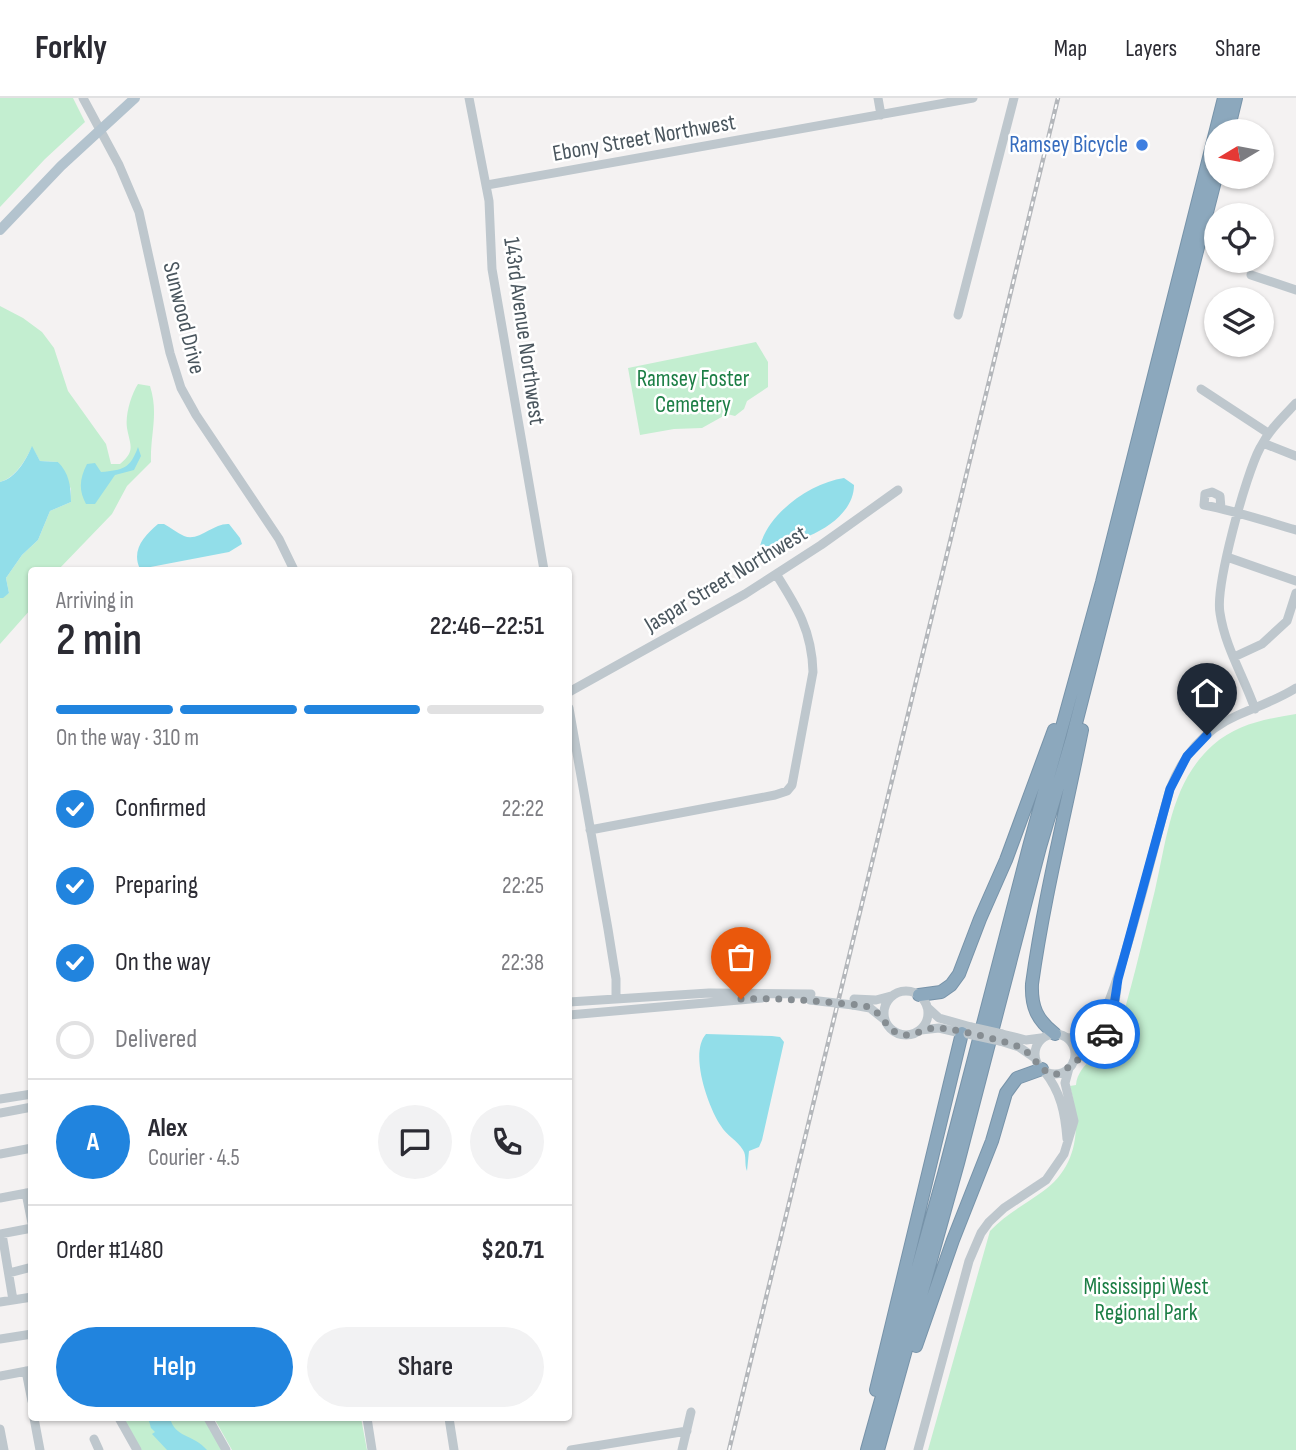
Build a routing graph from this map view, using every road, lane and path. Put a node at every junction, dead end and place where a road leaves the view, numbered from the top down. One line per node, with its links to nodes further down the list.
1 (83, 98): 11 (street, Sunwood Drive)
2 (135, 98): 11 (main road)
3 (469, 98): 12 (street, 143rd Avenue Northwest)
4 (878, 98): 9 (street)
5 (973, 98): 9 (street, Ebony Street Northwest)
6 (1014, 98): 17 (street)
7 (1224, 98): 35 (highway)
8 (1236, 98): 10 (highway)
9 (881, 115): 12 (street, Ebony Street Northwest)
10 (1231, 119)
11 (100, 130): 14 (main road); 28 (street, Sunwood Drive)
12 (487, 185): 29 (street, 143rd Avenue Northwest)
13 (1213, 189): 33 (highway)
14 (0, 230)
15 (1251, 275): 16 (street)
16 (1296, 290)
17 (958, 315)
18 (1201, 388): 20 (street)
19 (1296, 403): 20 (street)
20 (1268, 433): 21 (street)
21 (1263, 443): 22 (street); 25 (street)
22 (1296, 456)
23 (898, 490): 30 (street, Jaspar Street Northwest)
24 (1221, 508): 25 (street)
25 (1239, 512): 26 (street); 27 (street)
26 (1296, 530)
27 (1227, 557): 31 (street); 34 (street)
28 (293, 567)
29 (543, 567)
30 (776, 574): 37 (street, Jaspar Street Northwest); 40 (street)
31 (1296, 581)
32 (1296, 593): 34 (street)
33 (1100, 629): 53 (highway); 78 (highway)
34 (1234, 657): 38 (street)
35 (1080, 665): 42 (highway); 96 (highway)
36 (1296, 688): 38 (street)
37 (572, 690)
38 (1255, 709): 41 (street)
39 (572, 725): 40 (street)
40 (590, 830): 45 (street)
41 (1118, 979): 53 (street); 55 (street)
42 (919, 995): 43 (street); 48 (street)
43 (891, 996): 47 (street); 50 (street)
44 (811, 997): 45 (street); 47 (street, bridge); 49 (street)
45 (616, 999): 46 (street)
46 (572, 1002)
47 (854, 1002): 50 (street)
48 (927, 1007): 51 (street); 52 (street)
49 (572, 1015)
50 (885, 1021): 51 (street)
51 (919, 1031): 52 (street)
52 (967, 1032): 54 (street, bridge); 96 (highway)
53 (1055, 1037): 54 (street); 55 (street); 56 (street)
54 (1001, 1038): 56 (street)
55 (1071, 1065): 56 (street); 61 (street)
56 (1040, 1066): 61 (street); 78 (highway)
57 (28, 1095): 58 (street)
58 (0, 1099)
59 (28, 1108): 60 (street)
60 (0, 1113)
61 (1068, 1144): 98 (street)
62 (28, 1149): 63 (street)
63 (0, 1154)
64 (28, 1193): 65 (street)
65 (0, 1198)
66 (28, 1227): 67 (street)
67 (1, 1234): 69 (street)
68 (28, 1268): 69 (street)
69 (9, 1273): 71 (street)
70 (28, 1298): 71 (street)
71 (13, 1300): 72 (street)
72 (0, 1303)
73 (28, 1335): 74 (street)
74 (0, 1339)
75 (28, 1371): 76 (street)
76 (0, 1376)
77 (691, 1412): 85 (street)
78 (890, 1412): 97 (highway)
79 (35, 1421): 88 (street)
80 (121, 1421): 90 (street)
81 (210, 1421): 91 (street)
82 (367, 1421): 92 (street)
83 (449, 1421): 93 (street)
84 (0, 1429): 87 (street)
85 (687, 1431): 94 (street); 95 (street)
86 (94, 1439): 89 (street)
87 (4, 1450)
88 (40, 1450)
89 (99, 1450)
90 (137, 1450)
91 (226, 1450)
92 (372, 1450)
93 (454, 1450)
94 (571, 1450)
95 (682, 1450)
96 (866, 1450)
97 (878, 1450)
98 (918, 1450)

